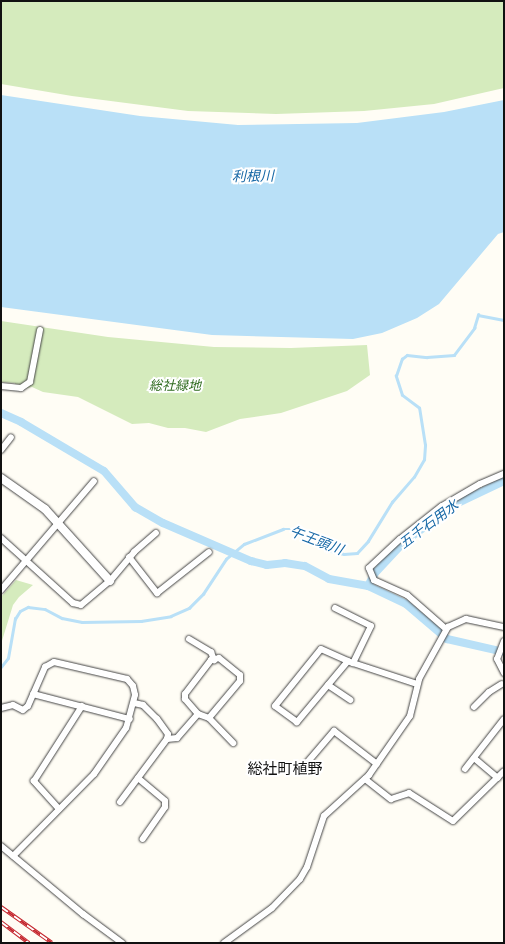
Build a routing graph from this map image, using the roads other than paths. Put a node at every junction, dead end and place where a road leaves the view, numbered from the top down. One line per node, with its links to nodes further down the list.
1 (40, 330): 2 (street)
2 (1, 386)
3 (11, 437): 4 (street)
4 (1, 450)
5 (504, 474): 18 (street)
6 (1, 478): 8 (street)
7 (94, 481): 8 (street)
8 (60, 524): 13 (street); 14 (street)
9 (156, 533): 12 (street)
10 (1, 538): 13 (street)
11 (209, 552): 12 (street)
12 (129, 557): 14 (street)
13 (27, 561): 14 (street); 15 (street)
14 (110, 581)
15 (1, 590)
16 (335, 608): 22 (street)
17 (504, 627): 18 (street)
18 (446, 630): 25 (street)
19 (189, 639): 21 (street)
20 (503, 643): 23 (street)
21 (214, 660): 33 (street); 34 (street)
22 (350, 662): 24 (street); 24 (street); 25 (street)
23 (504, 674): 26 (street)
24 (328, 684): 28 (street)
25 (417, 684): 40 (street)
26 (503, 685): 32 (street)
27 (33, 694): 29 (street); 30 (street); 31 (street)
28 (350, 700)
29 (134, 703): 35 (street); 37 (street)
30 (82, 706): 35 (street); 48 (street)
31 (1, 708)
32 (474, 708)
33 (198, 714): 34 (street); 37 (street)
34 (209, 718): 38 (street)
35 (130, 719): 48 (street)
36 (504, 719): 39 (street)
37 (167, 739): 44 (street)
38 (233, 743)
39 (474, 758): 42 (street); 45 (street)
40 (377, 764): 41 (street); 46 (street)
41 (306, 765)
42 (466, 769)
43 (504, 771): 45 (street)
44 (138, 778): 47 (street); 49 (street)
45 (498, 778): 46 (street)
46 (365, 779): 53 (street)
47 (120, 802)
48 (59, 809): 51 (street)
49 (143, 839)
50 (1, 846): 51 (street)
51 (13, 856): 52 (street)
52 (122, 943)
53 (224, 943)

